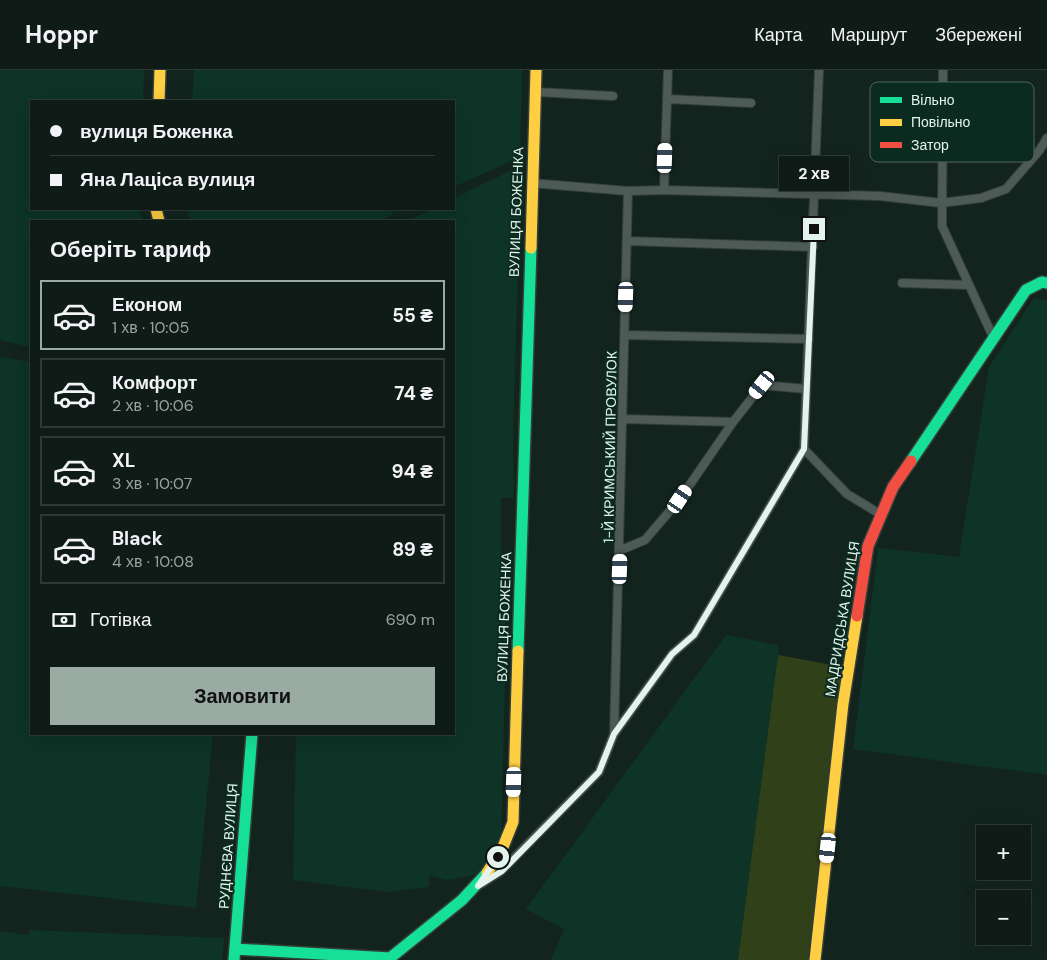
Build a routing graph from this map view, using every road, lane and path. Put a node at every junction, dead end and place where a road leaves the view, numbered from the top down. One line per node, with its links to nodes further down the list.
1 (160, 70): 8 (street)
2 (536, 70): 5 (street, ВУЛИЦЯ БОЖЕНКА)
3 (668, 70): 7 (street)
4 (819, 70): 17 (street)
5 (536, 92): 6 (street); 14 (street, ВУЛИЦЯ БОЖЕНКА)
6 (613, 96)
7 (667, 99): 9 (street); 15 (street)
8 (159, 100)
9 (751, 103)
10 (1047, 138): 11 (street)
11 (1034, 157)
12 (941, 162): 18 (street)
13 (1029, 162): 18 (street)
14 (531, 183): 16 (street); 35 (street, ВУЛИЦЯ БОЖЕНКА)
15 (664, 190): 16 (street); 17 (street)
16 (628, 191): 19 (street, 1-Й КРИМСЬКИЙ ПРОВУЛОК)
17 (814, 194): 18 (street); 20 (street)
18 (940, 203): 23 (street)
19 (627, 241): 20 (street); 24 (street, 1-Й КРИМСЬКИЙ ПРОВУЛОК)
20 (813, 247): 25 (street)
21 (902, 283): 23 (street)
22 (1047, 283): 26 (street, МАДРИДСЬКА ВУЛИЦЯ)
23 (969, 285): 26 (street)
24 (625, 335): 25 (street); 28 (street, 1-Й КРИМСЬКИЙ ПРОВУЛОК)
25 (809, 339): 27 (street)
26 (994, 339): 31 (street, МАДРИДСЬКА ВУЛИЦЯ)
27 (806, 389): 29 (street); 30 (street)
28 (623, 419): 29 (street); 32 (street, 1-Й КРИМСЬКИЙ ПРОВУЛОК)
29 (733, 422): 32 (street)
30 (804, 449): 31 (street); 33 (street)
31 (880, 514): 37 (street, МАДРИДСЬКА ВУЛИЦЯ)
32 (620, 550): 33 (street, 1-Й КРИМСЬКИЙ ПРОВУЛОК)
33 (614, 734): 35 (street)
34 (252, 735): 36 (street, РУДНЄВА ВУЛИЦЯ)
35 (478, 886): 36 (street, ВУЛИЦЯ БОЖЕНКА)
36 (235, 954)
37 (815, 960)

